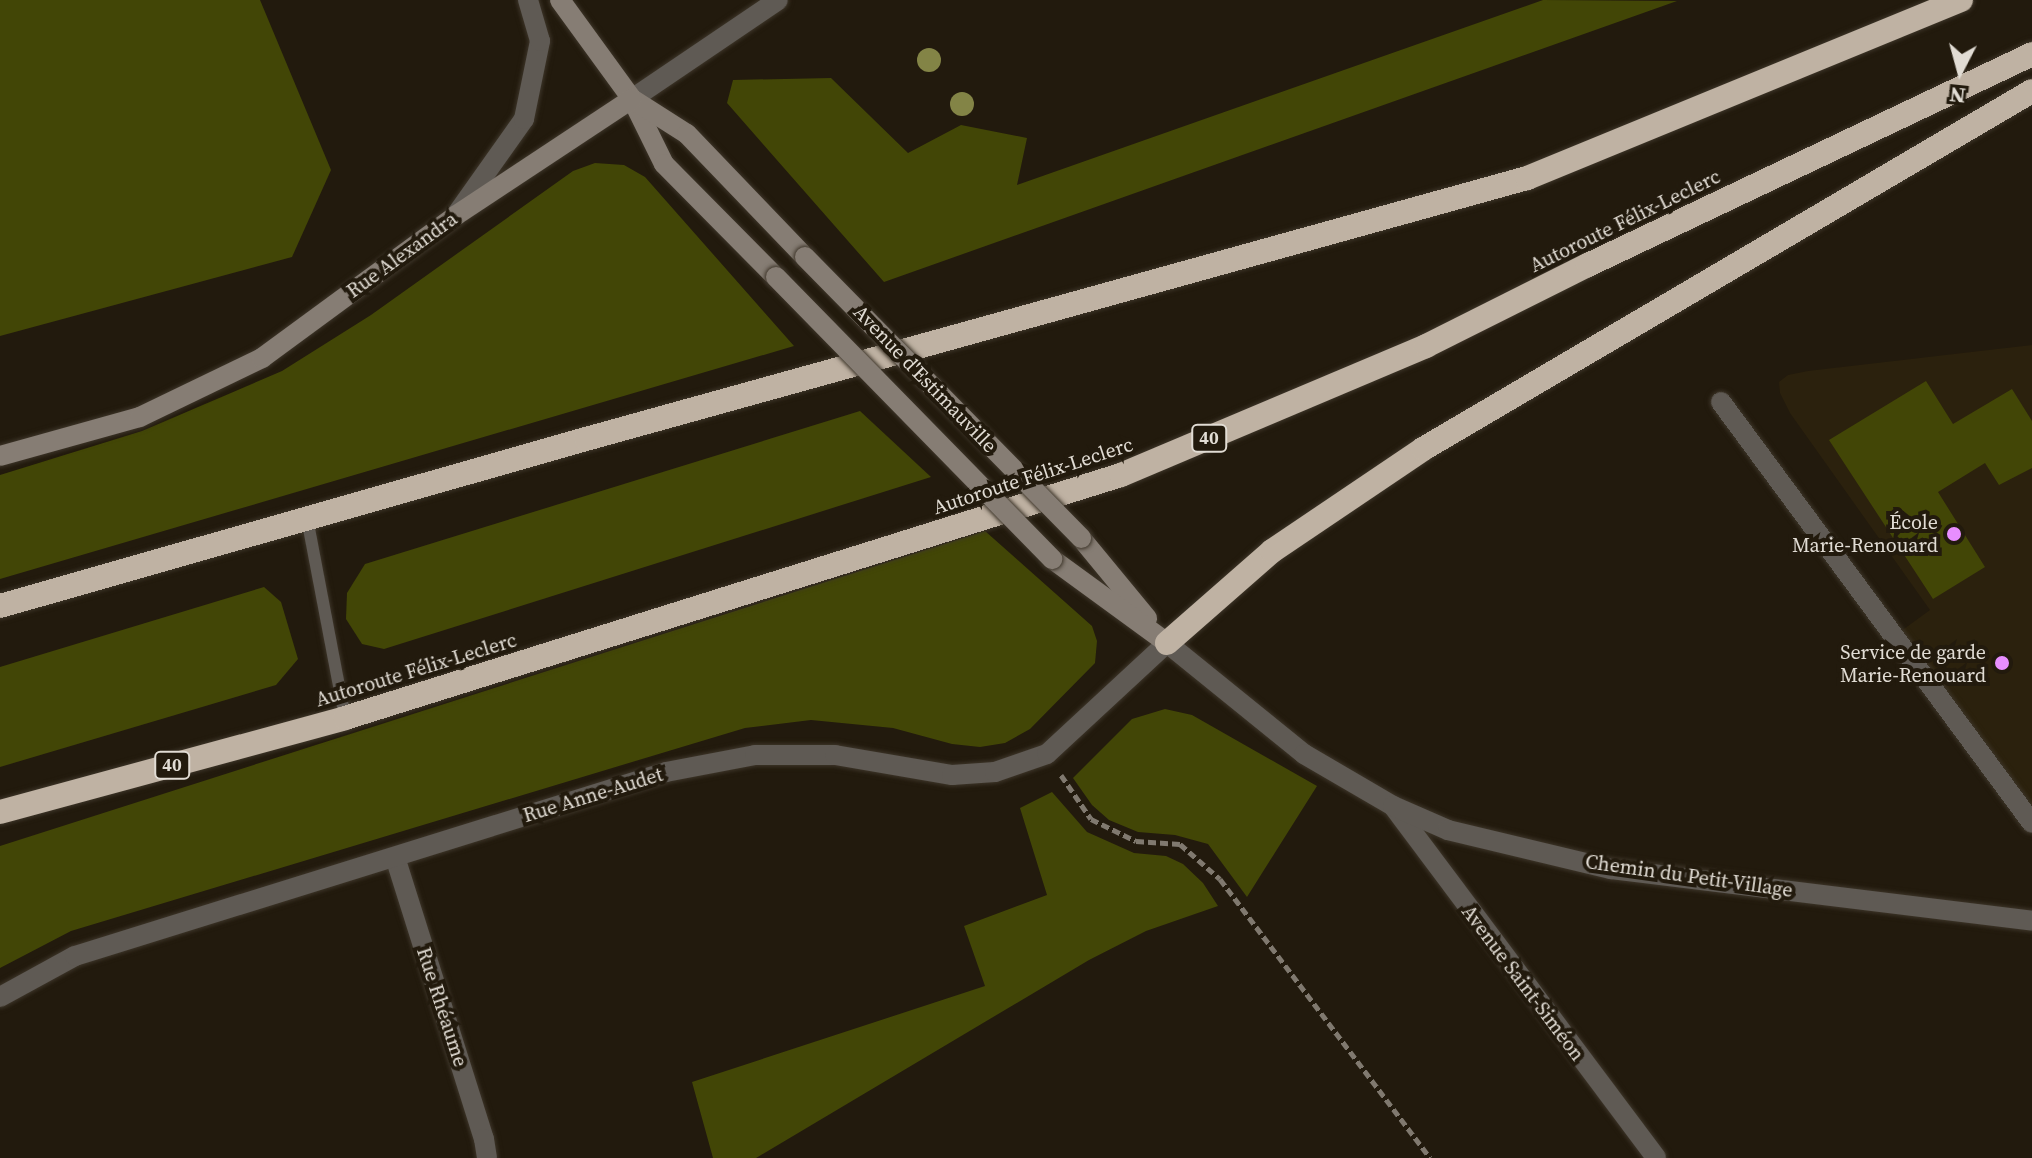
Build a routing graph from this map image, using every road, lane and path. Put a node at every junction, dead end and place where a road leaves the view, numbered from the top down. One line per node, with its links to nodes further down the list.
1 (528, 0): 8 (street)
2 (560, 0): 7 (main road, Avenue d'Estimauville)
3 (778, 0): 7 (street, Rue Alexandra)
4 (1961, 0): 11 (highway)
5 (2032, 54): 14 (highway, Autoroute Félix-Leclerc / 40)
6 (2032, 91): 13 (highway)
7 (632, 99): 8 (main road, Rue Alexandra); 13 (main road, Avenue d'Estimauville, bridge); 13 (main road, Avenue d'Estimauville, bridge)
8 (455, 216): 10 (main road, Rue Alexandra)
9 (1721, 402): 18 (street)
10 (0, 456)
11 (307, 518): 12 (highway); 14 (lane)
12 (0, 606)
13 (1167, 643): 15 (street, Rue Anne-Audet); 16 (street, Chemin du Petit-Village)
14 (345, 718): 17 (highway, Autoroute Félix-Leclerc / 40)
15 (1047, 754): 19 (street, Rue Anne-Audet); 23 (path)
16 (1393, 806): 20 (street, Chemin du Petit-Village); 24 (street, Avenue Saint-Siméon)
17 (0, 812)
18 (2032, 823)
19 (395, 857): 21 (street, Rue Anne-Audet); 22 (street, Rue Rhéaume)
20 (2032, 921)
21 (0, 997)
22 (487, 1158)
23 (1430, 1158)
24 (1656, 1158)

